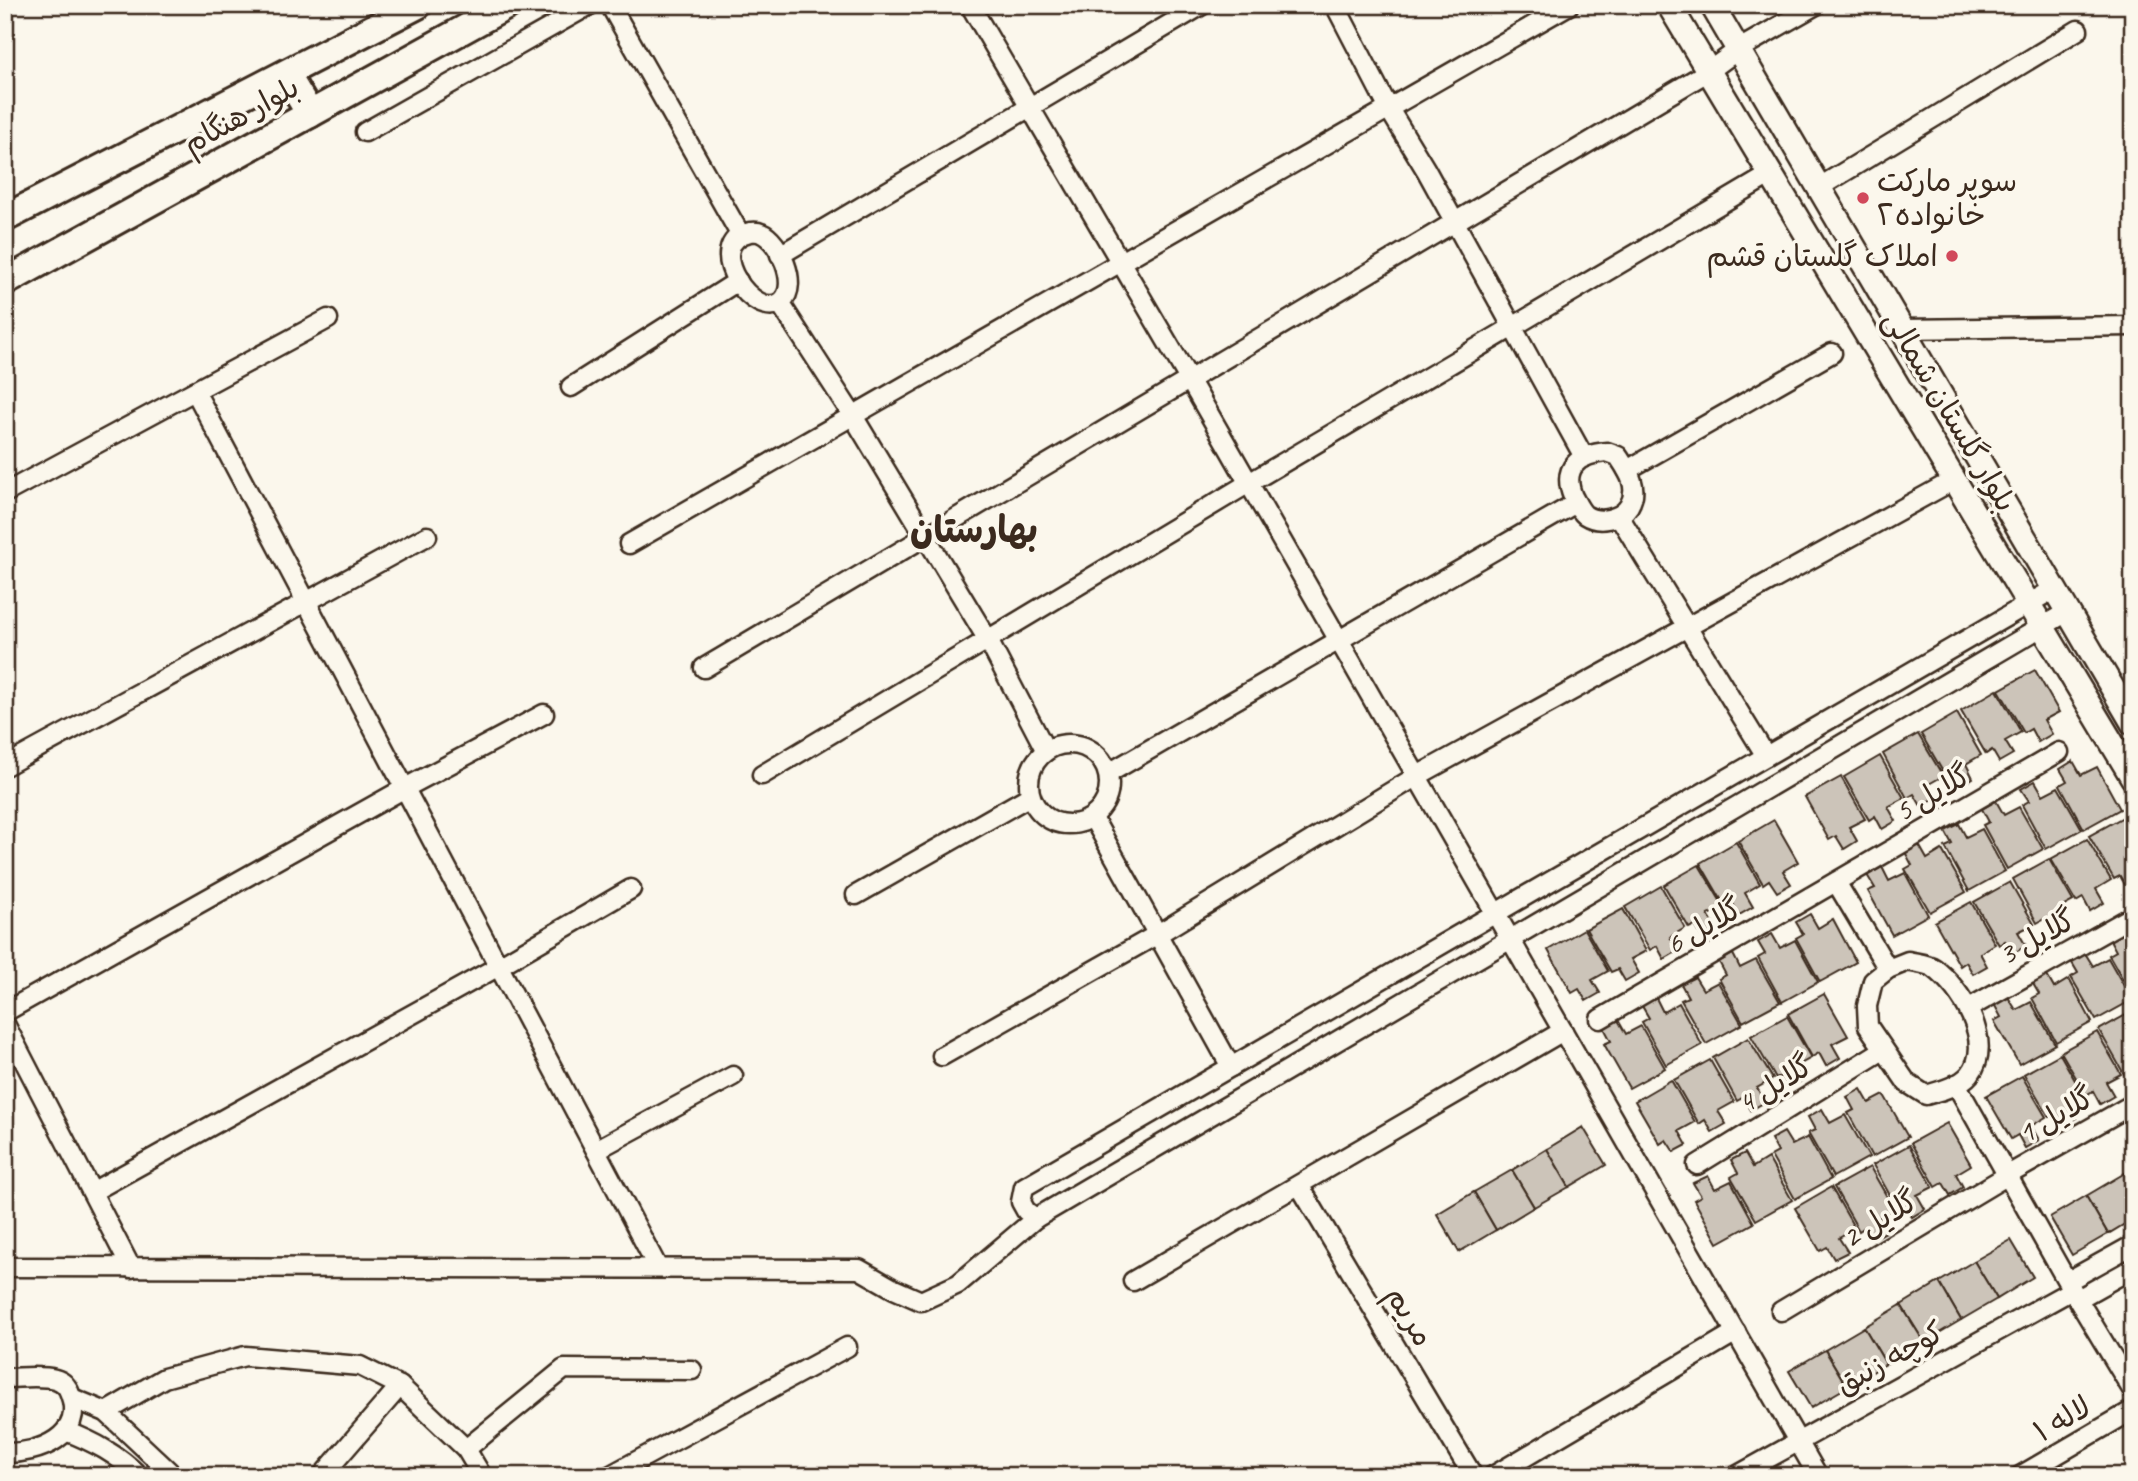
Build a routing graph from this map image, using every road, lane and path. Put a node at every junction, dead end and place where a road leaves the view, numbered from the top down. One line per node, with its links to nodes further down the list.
1 (418, 5): 15 (main road, بلوار هنگام)
2 (508, 5): 18 (main road, بلوار هنگام)
3 (590, 5): 19 (street)
4 (610, 5): 24 (street)
5 (970, 5): 16 (street)
6 (1202, 5): 16 (street)
7 (1335, 5): 17 (street)
8 (1569, 5): 17 (street)
9 (1669, 5): 14 (street, بلوار گلستان شمالی)
10 (1712, 5): 13 (street, بلوار گلستان شمالی)
11 (1816, 5): 13 (street)
12 (2078, 30): 21 (street)
13 (1739, 49): 14 (street); 21 (street, بلوار گلستان شمالی)
14 (1709, 71): 20 (street, بلوار گلستان شمالی); 23 (street)
15 (286, 74): 18 (main road); 22 (main road, بلوار هنگام)
16 (1030, 107): 25 (street); 26 (street)
17 (1389, 108): 23 (street); 26 (street)
18 (310, 114): 28 (main road, بلوار هنگام)
19 (365, 132)
20 (1771, 174): 32 (street); 37 (street, بلوار گلستان شمالی)
21 (1818, 188): 33 (street, بلوار گلستان شمالی)
22 (5, 218)
23 (1455, 222): 32 (street); 36 (street)
24 (740, 234): 25 (street); 27 (street)
25 (780, 255): 29 (street)
26 (1121, 262): 36 (street); 40 (street)
27 (738, 281): 29 (street); 38 (street)
28 (5, 282)
29 (780, 303): 40 (street)
30 (328, 318): 39 (street)
31 (2133, 326): 33 (street)
32 (1513, 327): 41 (street); 44 (street)
33 (1901, 329): 35 (street, بلوار گلستان شمالی)
34 (1832, 353): 42 (street)
35 (1920, 363): 37 (street); 51 (street, بلوار گلستان شمالی)
36 (1189, 379): 44 (street); 49 (street)
37 (1893, 379): 43 (street, بلوار گلستان شمالی)
38 (571, 387)
39 (195, 391): 45 (street); 52 (street)
40 (853, 416): 49 (street); 50 (street)
41 (1584, 457): 42 (street); 46 (street)
42 (1628, 470): 47 (street)
43 (1954, 480): 53 (street, بلوار گلستان شمالی); 55 (street)
44 (1249, 483): 57 (street); 58 (street)
45 (5, 493)
46 (1576, 503): 47 (street); 58 (street)
47 (1619, 516): 55 (street)
48 (427, 536): 52 (street)
49 (926, 536): 57 (street); 59 (street)
50 (629, 544)
51 (2054, 589): 53 (street); 54 (street, بلوار گلستان شمالی)
52 (307, 602): 65 (street); 70 (street)
53 (2028, 604): 56 (street, بلوار گلستان شمالی); 64 (street)
54 (2067, 612): 56 (street); 61 (street, بلوار گلستان شمالی)
55 (1687, 627): 64 (street); 68 (street)
56 (2042, 627): 69 (street, بلوار گلستان شمالی); 79 (street)
57 (988, 640): 62 (street); 67 (street)
58 (1339, 640): 66 (street); 68 (street)
59 (704, 668)
60 (544, 714): 70 (street)
61 (2133, 723)
62 (1046, 751): 66 (street); 71 (street)
63 (2059, 752): 73 (street, گلایل 5)
64 (1766, 756): 76 (street)
65 (5, 766)
66 (1109, 773): 72 (street)
67 (762, 775)
68 (1417, 776): 76 (street); 78 (street)
69 (2133, 778)
70 (405, 788): 80 (street); 83 (street)
71 (1030, 796): 72 (street); 75 (street)
72 (1093, 818): 78 (street)
73 (1836, 882): 81 (street); 84 (street, گلایل 6)
74 (631, 890): 80 (street)
75 (856, 895)
76 (1495, 913): 79 (street); 89 (street)
77 (2133, 916): 82 (street, گلایل 3)
78 (1158, 934): 88 (street); 89 (street)
79 (1510, 939): 86 (street); 98 (street)
80 (499, 966): 93 (street); 97 (street)
81 (1888, 969): 82 (street); 87 (street)
82 (1969, 1008): 91 (street)
83 (5, 1012)
84 (1600, 1019)
85 (5, 1024): 97 (street)
86 (1563, 1031): 96 (street); 107 (street)
87 (1883, 1050): 91 (street); 94 (street, گلایل 4)
88 (943, 1056)
89 (1231, 1067): 98 (street)
90 (733, 1076): 93 (street)
91 (1956, 1084): 95 (street)
92 (2133, 1104): 95 (street, گلایل 1)
93 (596, 1150): 103 (street)
94 (1697, 1165)
95 (2008, 1175): 105 (street); 106 (street, گلایل 2)
96 (1299, 1185): 104 (street); 125 (street, مریم)
97 (92, 1192): 101 (street)
98 (1036, 1218): 103 (street)
99 (2133, 1245): 105 (street)
100 (5, 1267): 101 (street)
101 (131, 1268): 103 (street)
102 (2133, 1268): 105 (street)
103 (658, 1269)
104 (1133, 1281)
105 (2073, 1290): 112 (street); 117 (street, کوچه زنبق)
106 (1781, 1311)
107 (1736, 1332): 117 (street); 126 (street)
108 (847, 1347): 124 (street)
109 (692, 1370): 118 (street)
110 (5, 1378): 113 (street)
111 (401, 1387): 115 (street); 118 (street); 122 (street)
112 (2133, 1391)
113 (72, 1398): 115 (street); 116 (street)
114 (2133, 1410): 129 (street, لاله ۱)
115 (106, 1412): 121 (street)
116 (66, 1430): 119 (street); 120 (street)
117 (1797, 1440): 127 (street, کوچه زنبق); 128 (street)
118 (467, 1448): 123 (street)
119 (5, 1453)
120 (139, 1476)
121 (174, 1476)
122 (321, 1476)
123 (482, 1476)
124 (609, 1476)
125 (1473, 1476)
126 (1493, 1476)
127 (1735, 1476)
128 (1818, 1476)
129 (2020, 1476)

